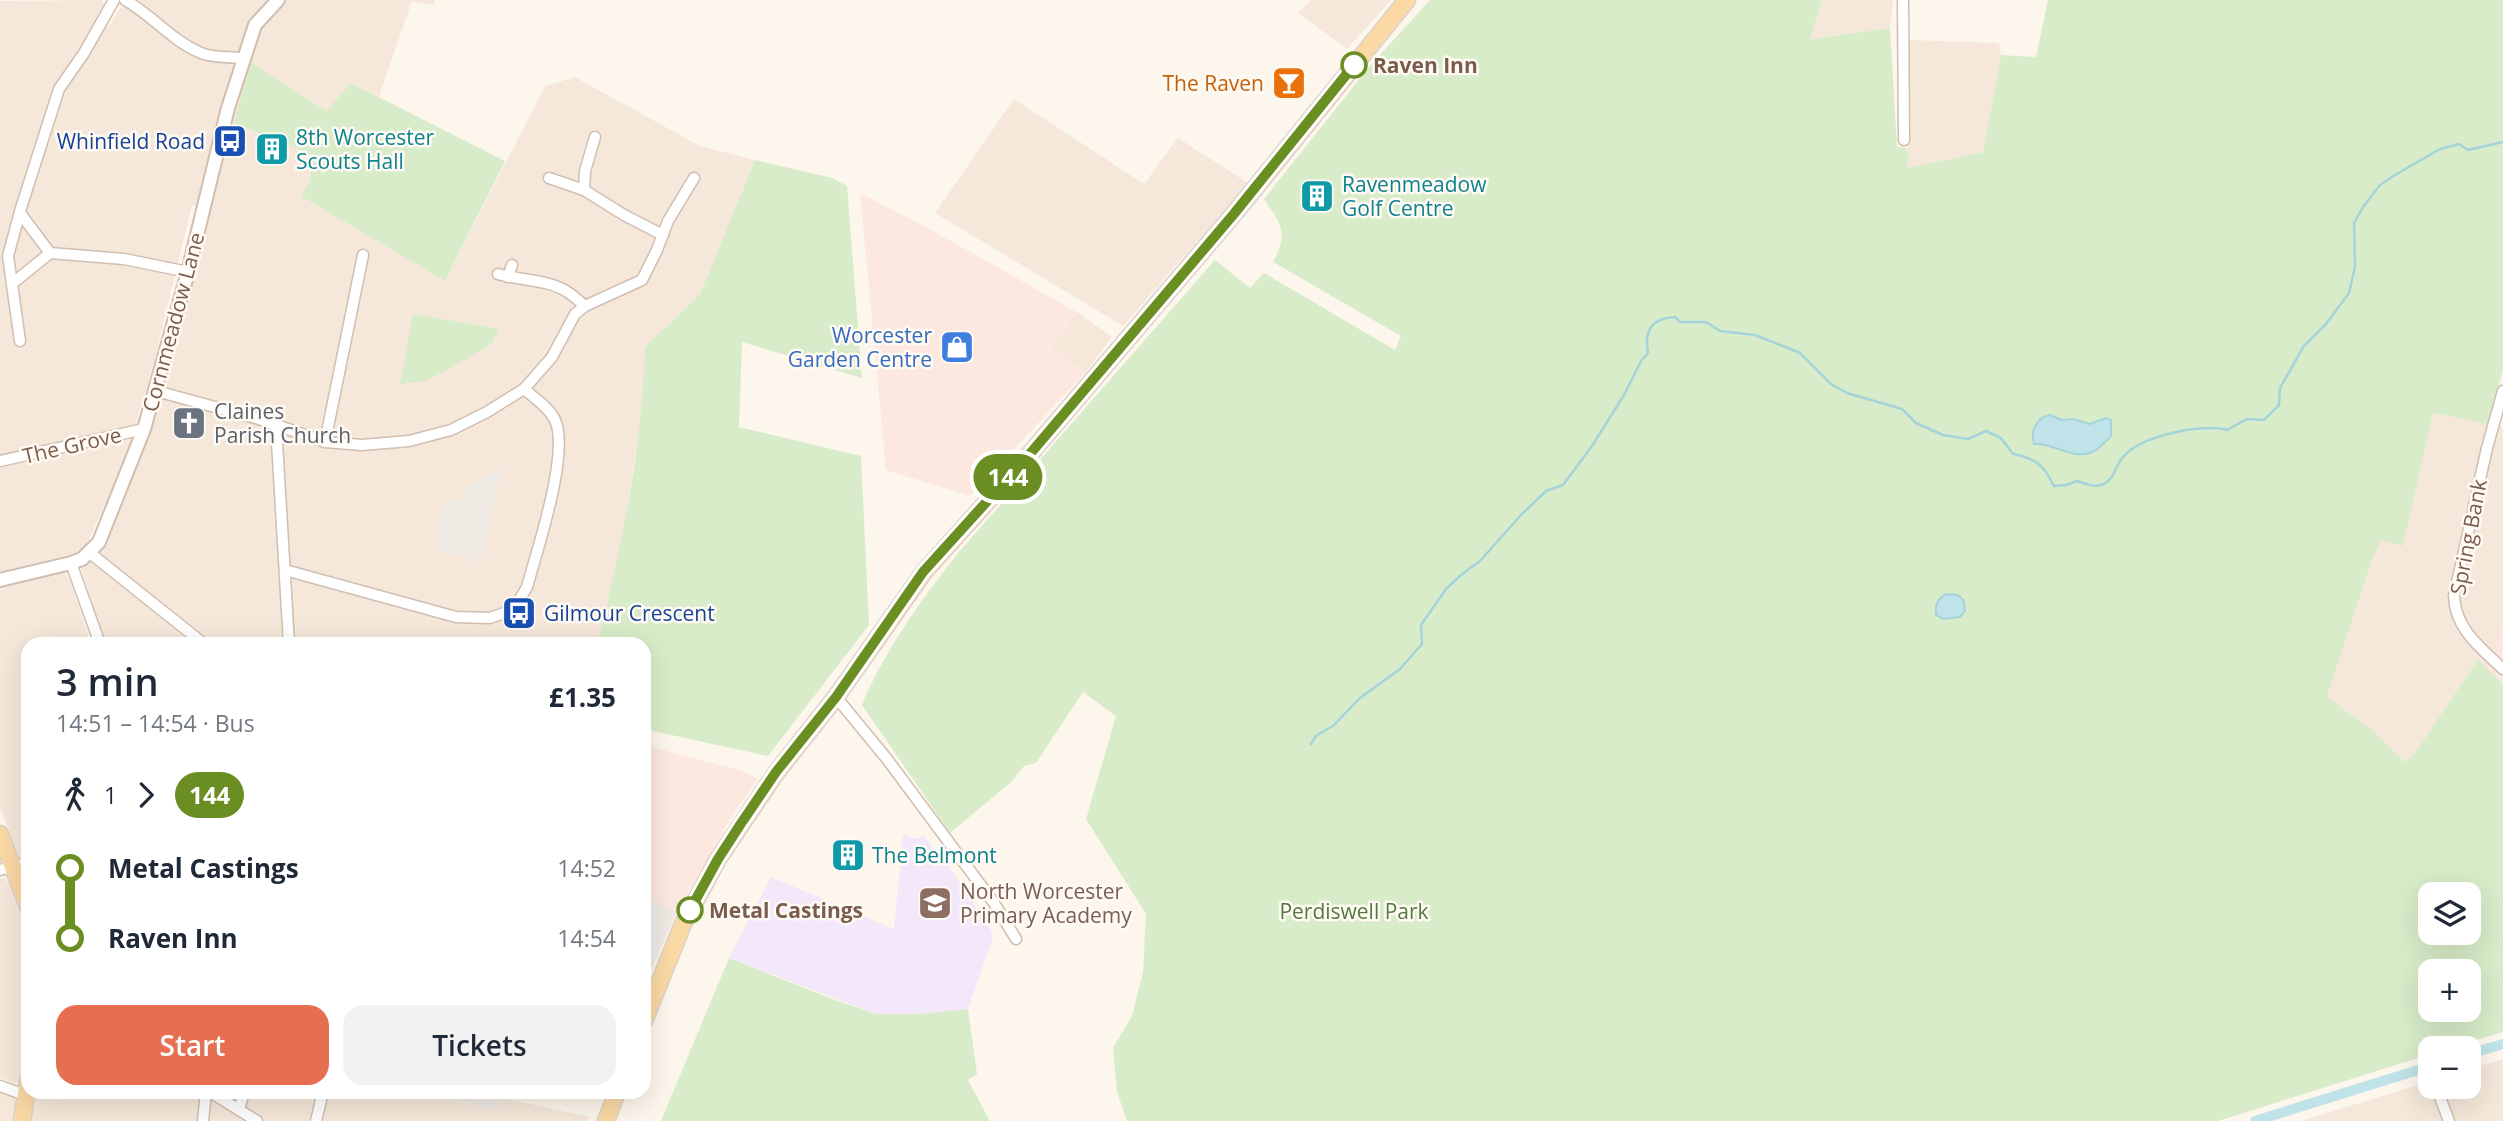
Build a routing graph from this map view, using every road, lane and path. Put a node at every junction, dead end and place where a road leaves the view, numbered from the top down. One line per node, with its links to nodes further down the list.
1 (114, 0): 12 (street)
2 (125, 0): 6 (street)
3 (278, 0): 6 (street, Cornmeadow Lane)
4 (1407, 0): 36 (main road)
5 (1903, 0): 8 (street)
6 (244, 58): 17 (street, Cornmeadow Lane)
7 (595, 137): 11 (street)
8 (1904, 140)
9 (549, 178): 11 (street)
10 (694, 178): 13 (street)
11 (584, 190): 13 (street)
12 (20, 214): 14 (street); 18 (street)
13 (663, 235): 19 (street)
14 (50, 253): 17 (street); 18 (street)
15 (363, 256): 26 (street)
16 (512, 265): 19 (street)
17 (188, 272): 22 (street, Cornmeadow Lane)
18 (13, 283): 20 (street)
19 (585, 306): 21 (street)
20 (20, 341)
21 (524, 389): 26 (street); 30 (street)
22 (156, 391): 24 (street); 25 (street, Cornmeadow Lane)
23 (2503, 391): 35 (street, Spring Bank)
24 (276, 425): 26 (street); 30 (street)
25 (144, 429): 27 (street, The Grove); 28 (street, Cornmeadow Lane)
26 (325, 442)
27 (0, 461)
28 (90, 553): 29 (street); 33 (street)
29 (71, 563): 31 (street); 32 (street)
30 (285, 570): 34 (street)
31 (0, 580)
32 (97, 637)
33 (195, 637)
34 (289, 637)
35 (2503, 669)
36 (836, 697): 40 (street); 41 (main road)
37 (0, 834): 38 (main road)
38 (14, 866): 39 (main road)
39 (21, 886)
40 (1016, 939)
41 (651, 1004)
42 (0, 1086): 43 (street)
43 (21, 1088)
44 (25, 1099): 52 (main road)
45 (207, 1099): 53 (street)
46 (220, 1099): 51 (street)
47 (242, 1099): 51 (street)
48 (321, 1099): 55 (street)
49 (614, 1099): 56 (main road)
50 (2441, 1099): 57 (street)
51 (239, 1110): 54 (street)
52 (22, 1121)
53 (203, 1121)
54 (257, 1121)
55 (316, 1121)
56 (606, 1121)
57 (2449, 1121)

